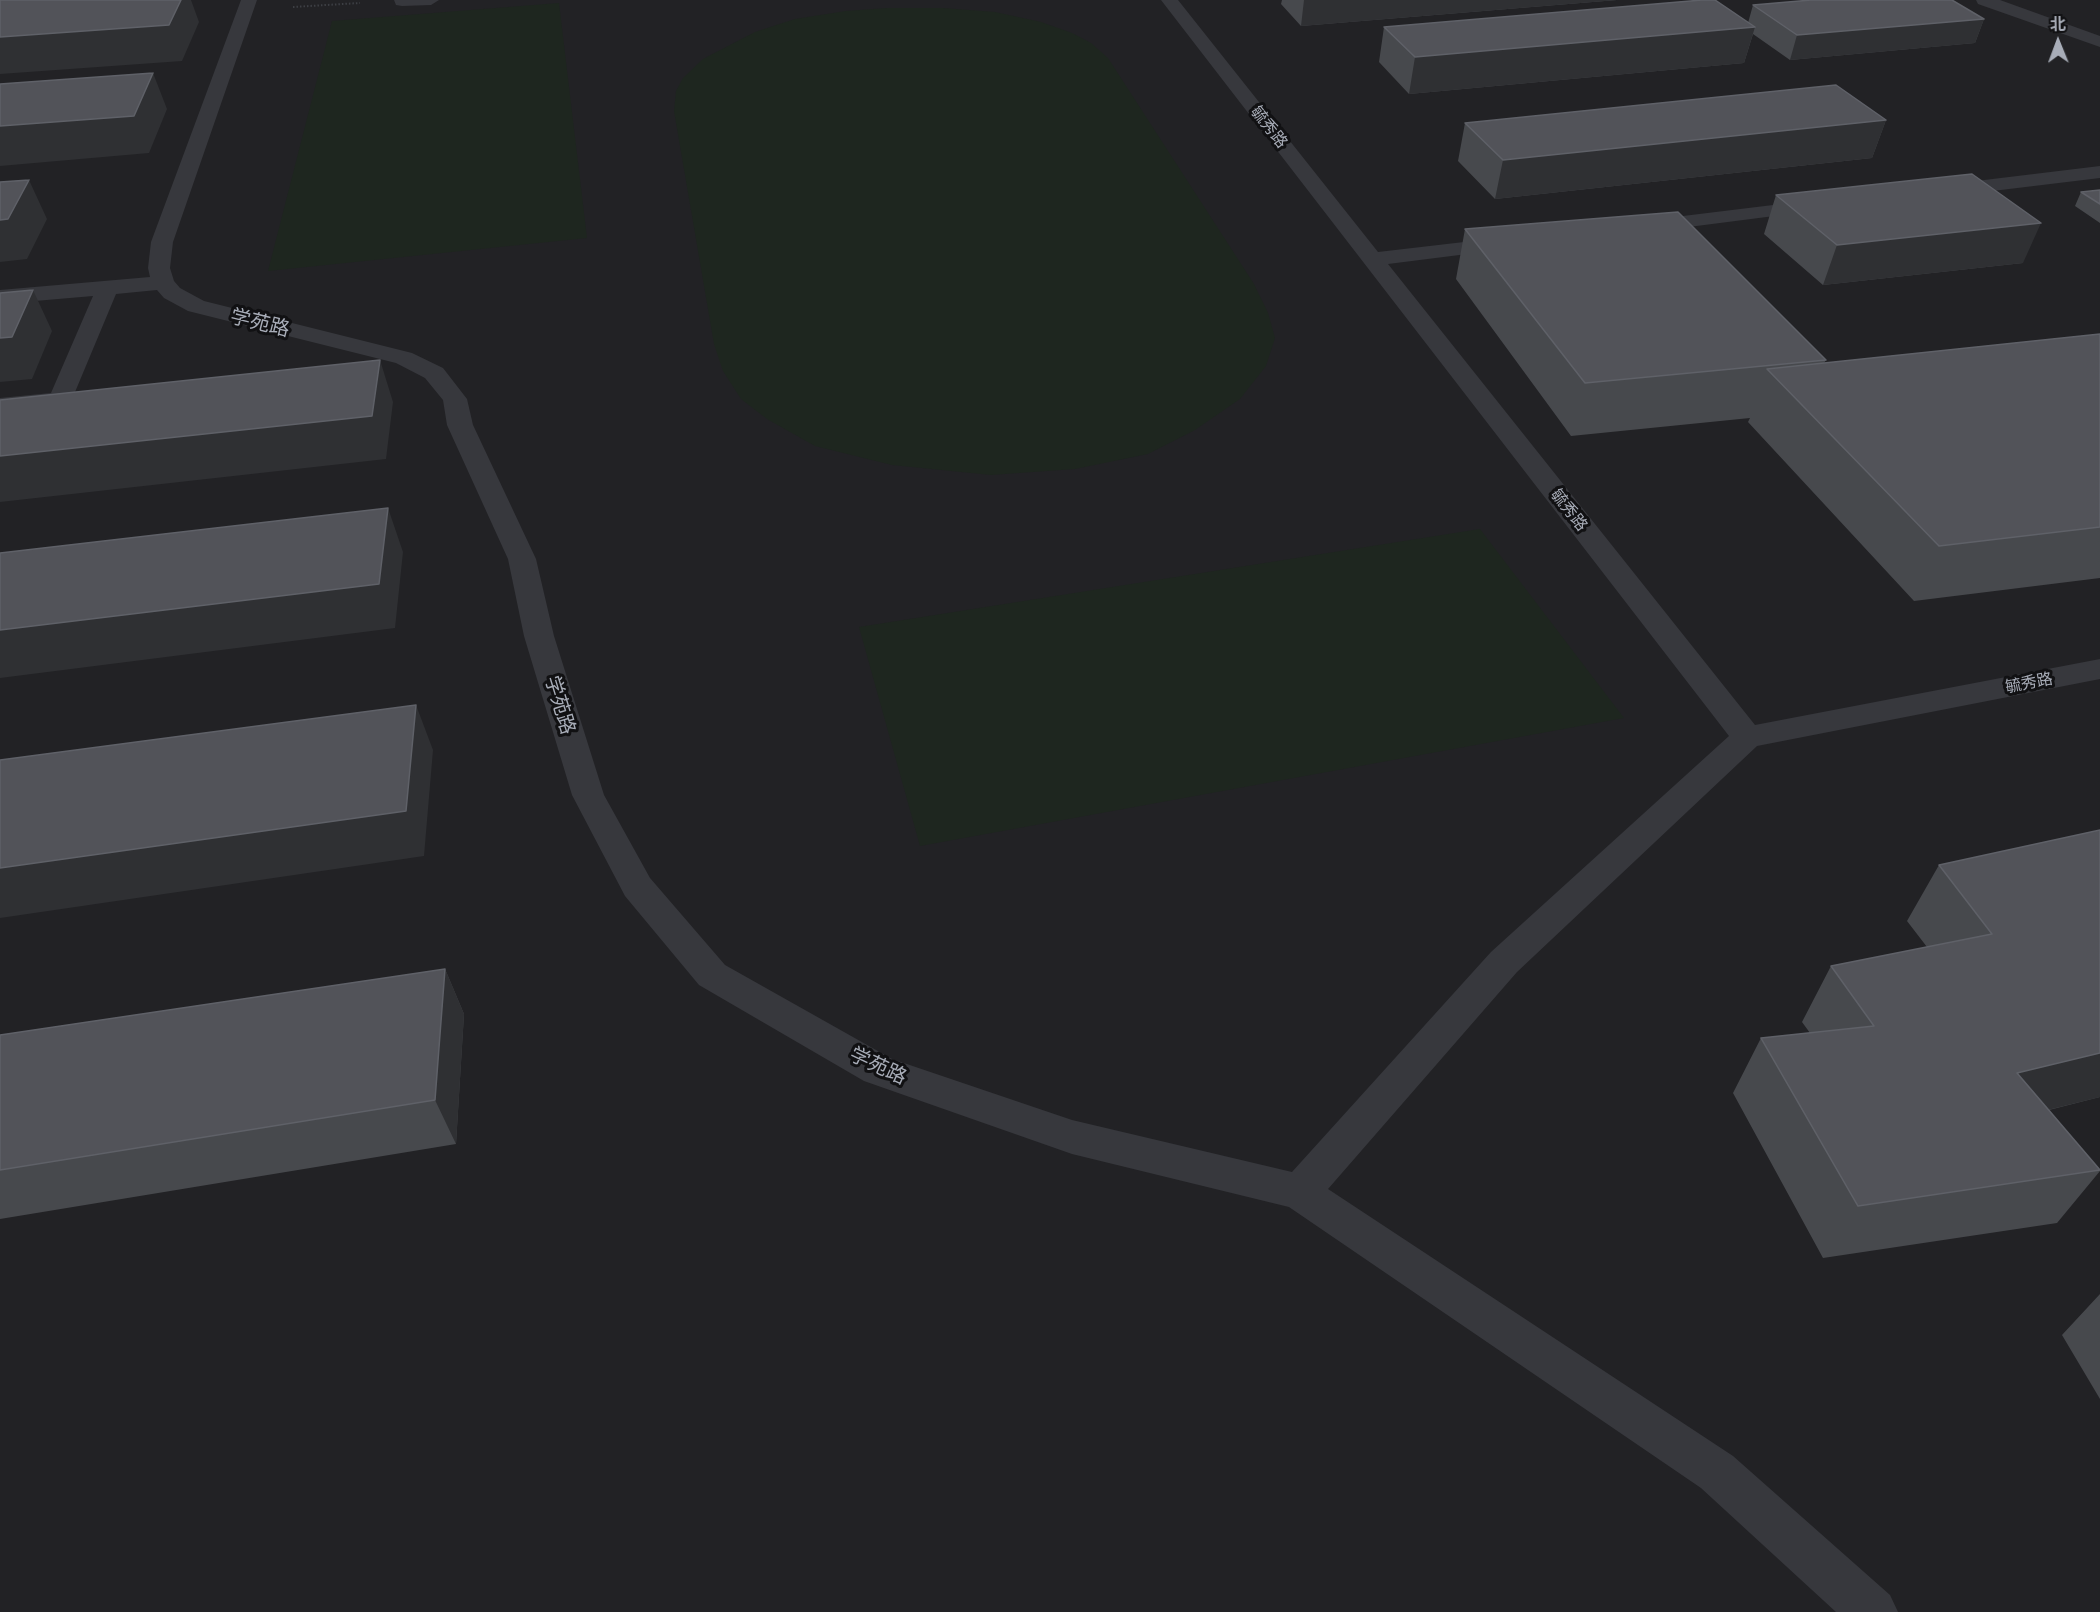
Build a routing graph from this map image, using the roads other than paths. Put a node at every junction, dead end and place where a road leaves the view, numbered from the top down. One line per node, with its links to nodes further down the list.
1 (249, 0): 13 (lane)
2 (430, 0): 5 (lane)
3 (1169, 0): 12 (lane, 毓秀路)
4 (1984, 0): 6 (lane)
5 (402, 2)
6 (2100, 42)
7 (2100, 172): 8 (lane)
8 (1924, 193)
9 (1830, 204): 10 (lane)
10 (1619, 230)
11 (1525, 241): 12 (lane)
12 (1372, 259): 18 (lane, 毓秀路)
13 (163, 283): 14 (lane); 19 (lane, 学苑路)
14 (108, 287): 15 (lane); 16 (lane)
15 (0, 297)
16 (0, 405)
17 (2100, 669): 18 (lane, 毓秀路)
18 (1747, 737): 19 (lane)
19 (1300, 1192): 20 (lane)
20 (1873, 1612)

